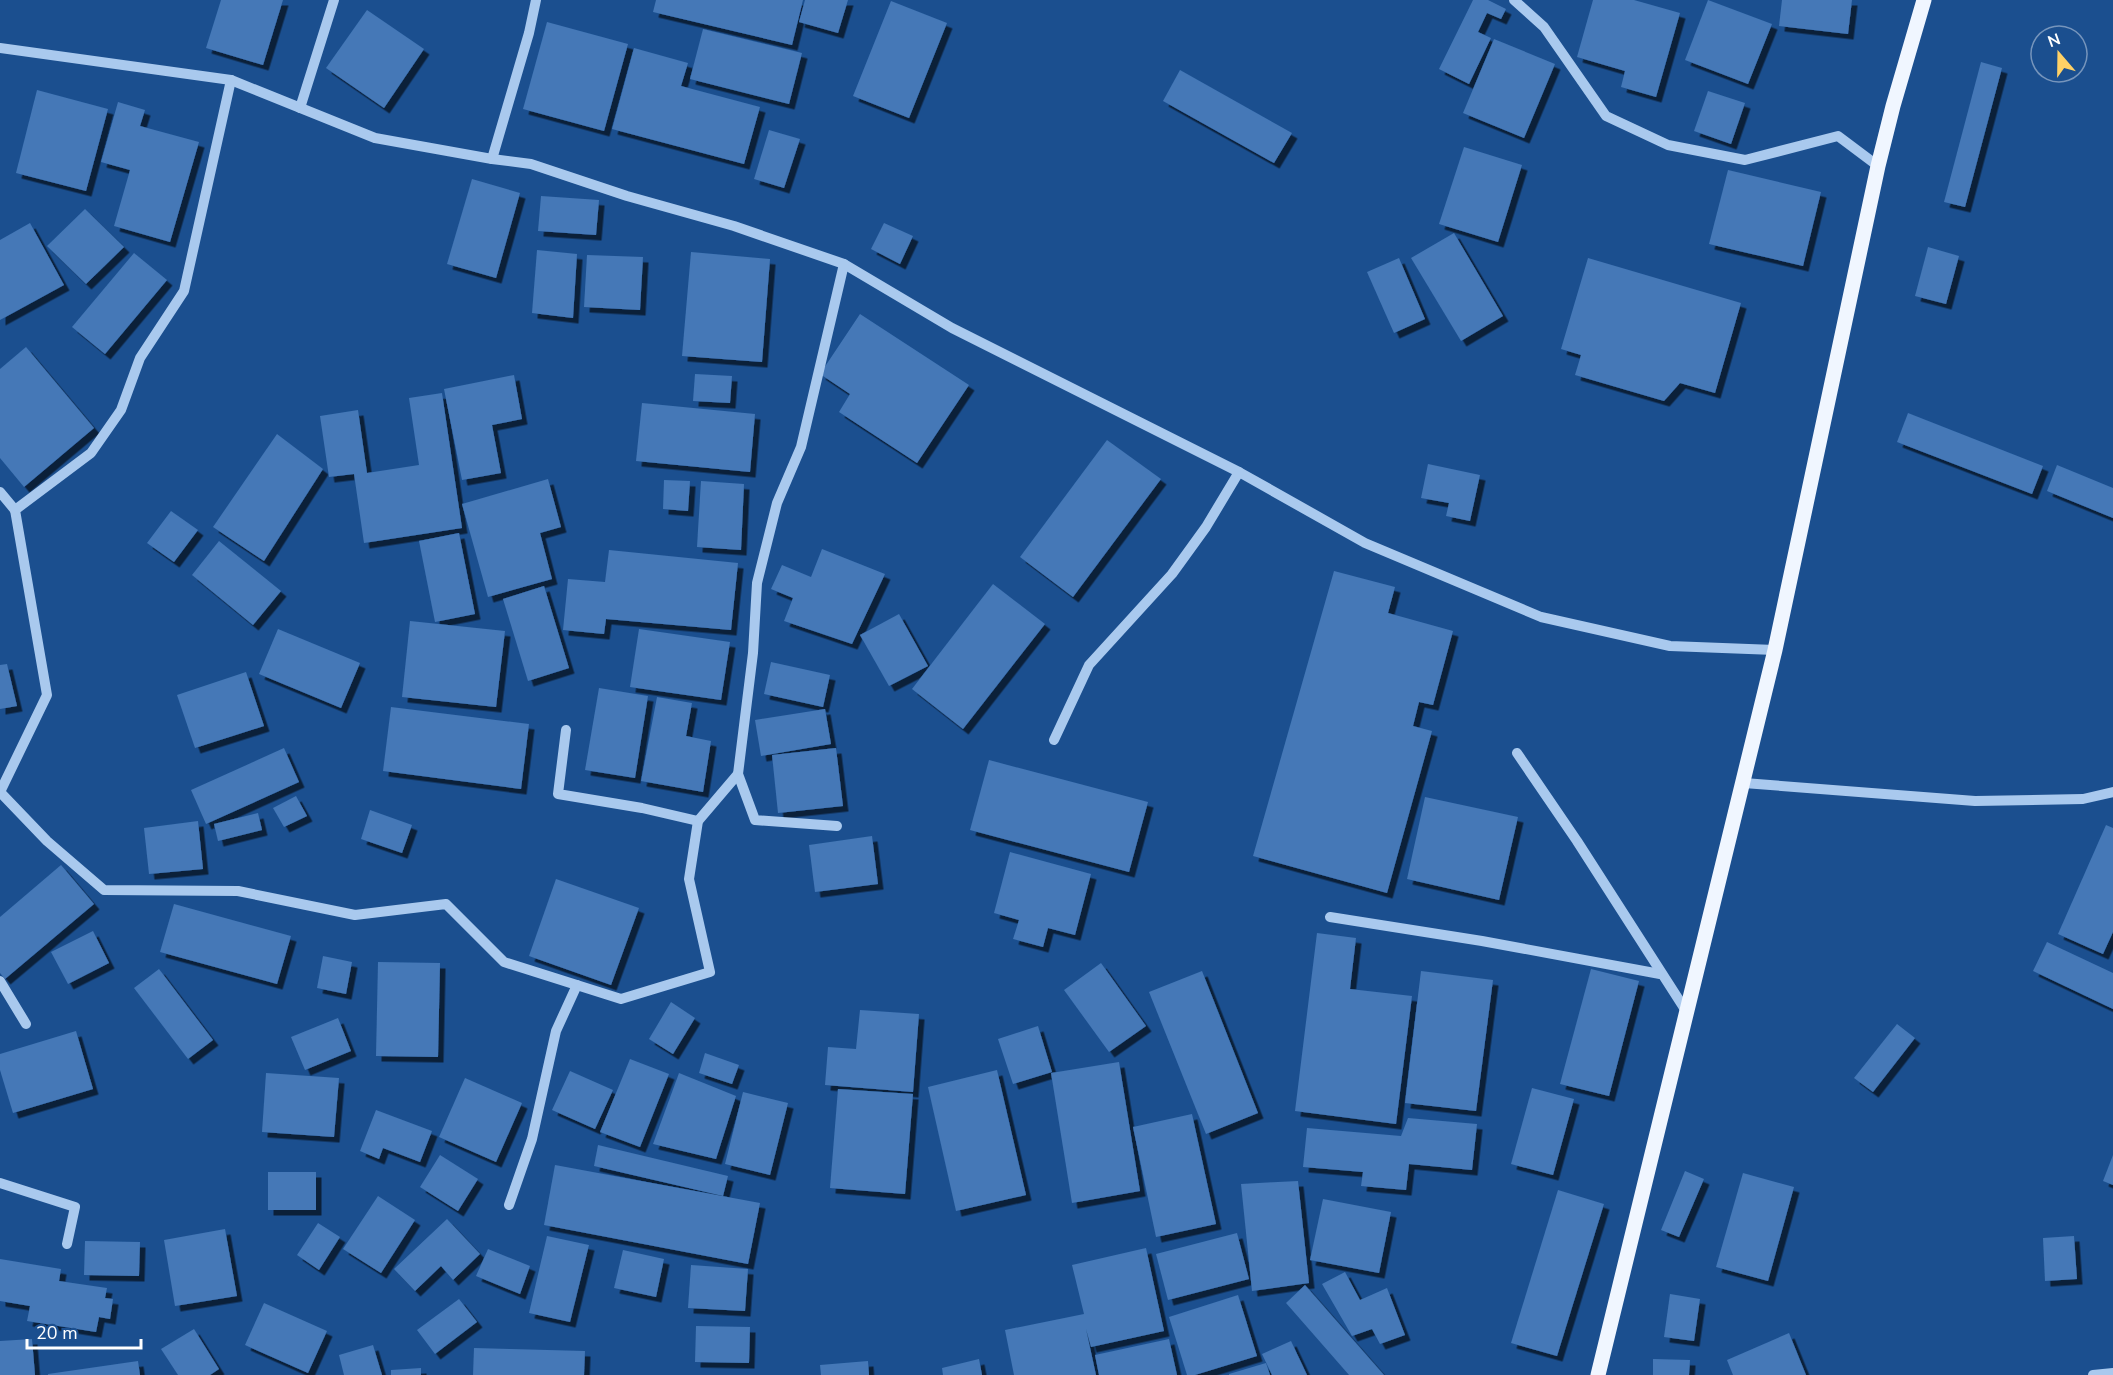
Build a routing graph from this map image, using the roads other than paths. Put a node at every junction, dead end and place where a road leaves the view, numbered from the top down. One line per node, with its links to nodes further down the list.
1 (334, 0): 7 (street)
2 (536, 0): 8 (street)
3 (1514, 0): 9 (street)
4 (1924, 0): 9 (main road)
5 (0, 48): 6 (street)
6 (231, 80): 7 (street); 13 (street)
7 (300, 108): 8 (street)
8 (492, 159): 10 (street)
9 (1878, 166): 14 (main road)
10 (844, 264): 11 (street); 18 (street)
11 (1239, 472): 14 (street); 16 (street)
12 (0, 492): 13 (street)
13 (15, 510): 20 (street)
14 (1775, 650): 19 (main road)
15 (566, 730): 22 (street)
16 (1054, 740)
17 (1517, 753): 25 (street)
18 (738, 774): 22 (street); 23 (street)
19 (1744, 783): 21 (street); 28 (main road)
20 (0, 792): 27 (street)
21 (2113, 792)
22 (698, 821): 27 (street)
23 (837, 826)
24 (1330, 917): 25 (street)
25 (1660, 974): 28 (street)
26 (0, 981): 29 (street)
27 (577, 985): 31 (street)
28 (1688, 1014): 34 (main road)
29 (26, 1024)
30 (0, 1183): 32 (street)
31 (509, 1205)
32 (67, 1244)
33 (2113, 1372): 35 (street)
34 (1598, 1375)
35 (2093, 1375)

